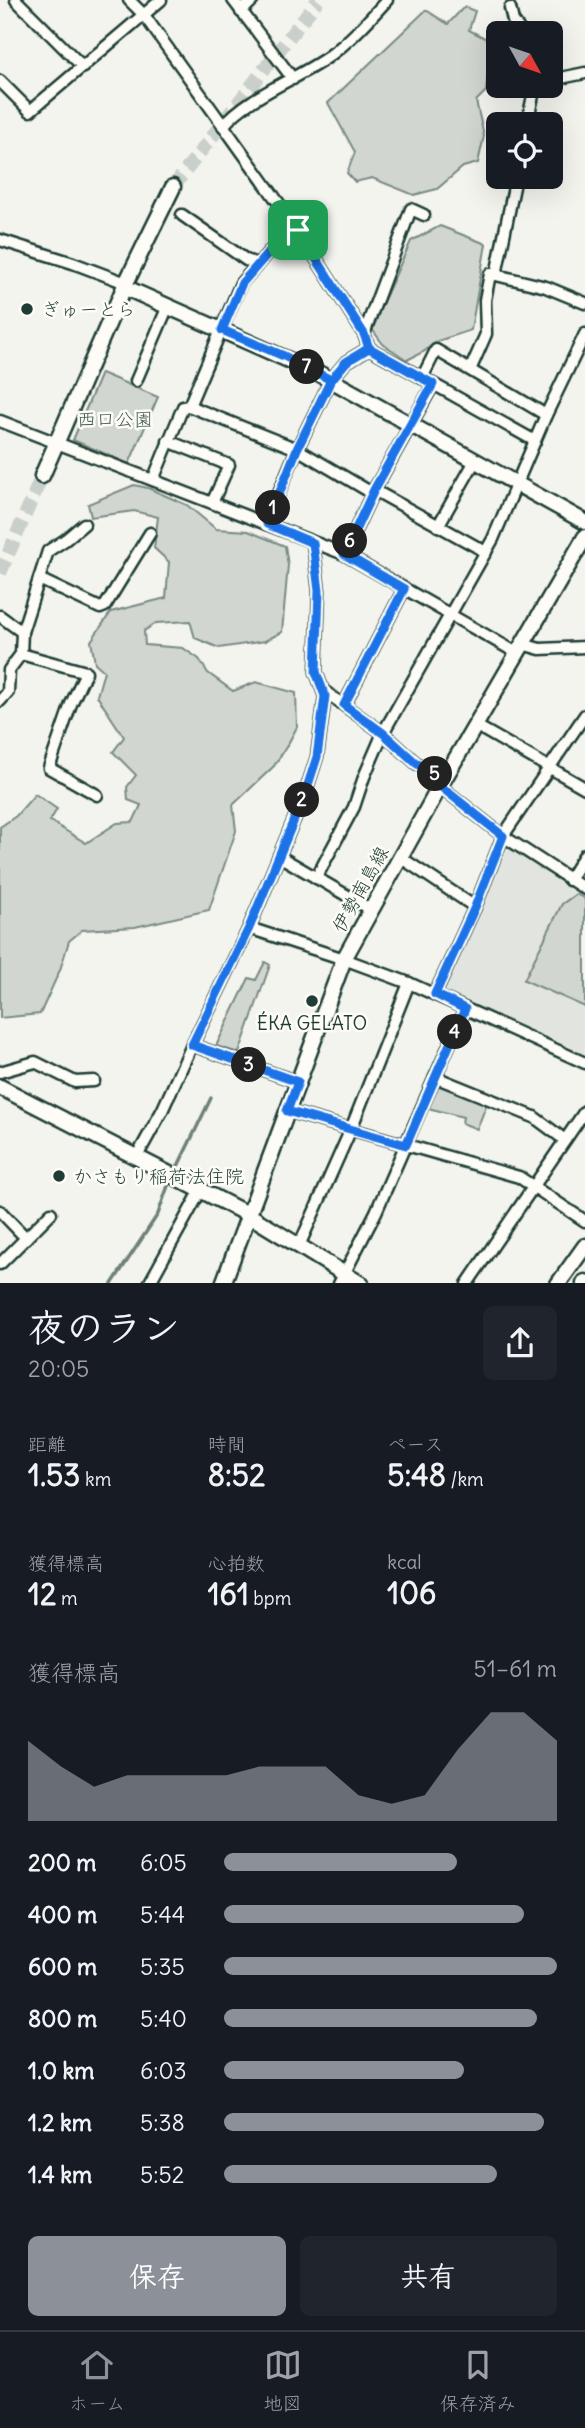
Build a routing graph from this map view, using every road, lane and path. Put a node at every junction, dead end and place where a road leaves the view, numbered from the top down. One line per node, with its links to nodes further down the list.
1 (16, 0): 11 (street)
2 (129, 0): 9 (street)
3 (161, 0): 9 (street)
4 (233, 0): 8 (street)
5 (253, 0): 8 (street)
6 (387, 0): 14 (street)
7 (510, 8): 10 (street)
8 (241, 12): 14 (street)
9 (144, 15): 11 (street); 16 (street)
10 (513, 21)
11 (83, 67): 15 (street)
12 (585, 73): 13 (street)
13 (564, 77)
14 (293, 79): 16 (street)
15 (0, 81)
16 (223, 126): 21 (street)
17 (173, 187): 25 (street)
18 (514, 189): 24 (street)
19 (182, 215): 23 (street)
20 (424, 215): 29 (street)
21 (298, 230): 23 (street); 29 (street)
22 (0, 240): 25 (street)
23 (257, 264): 28 (street)
24 (496, 275): 26 (street); 32 (street)
25 (125, 285): 27 (street); 43 (street)
26 (585, 303)
27 (168, 306): 28 (street); 35 (street)
28 (222, 330): 34 (street); 37 (street)
29 (364, 334): 31 (street)
30 (585, 334): 38 (street)
31 (369, 348): 33 (street); 34 (street)
32 (471, 369): 33 (street); 38 (street)
33 (422, 378): 36 (street)
34 (331, 380): 40 (street); 44 (street)
35 (136, 381)
36 (433, 384): 40 (street); 42 (street)
37 (190, 406): 41 (street); 44 (street)
38 (546, 415): 42 (street)
39 (0, 421): 43 (street)
40 (410, 424): 45 (street); 49 (street)
41 (168, 441): 47 (street); 50 (street)
42 (536, 441): 48 (street)
43 (57, 443): 46 (street); 47 (street)
44 (297, 449): 49 (street); 53 (street)
45 (475, 461): 48 (street); 54 (street)
46 (42, 476)
47 (153, 480): 50 (street)
48 (517, 484): 51 (street); 58 (street)
49 (373, 491): 54 (street); 59 (street)
50 (212, 503): 53 (street)
51 (585, 522)
52 (84, 524): 60 (street)
53 (267, 524): 57 (street)
54 (438, 526): 58 (street)
55 (150, 533): 60 (street)
56 (585, 537): 66 (street, 伊勢南島線)
57 (313, 543): 59 (street); 68 (street)
58 (486, 552): 62 (street)
59 (344, 554): 61 (street)
60 (39, 579): 64 (street)
61 (404, 589): 62 (street); 70 (street)
62 (450, 615): 66 (street); 73 (street)
63 (0, 616): 64 (street)
64 (22, 632): 67 (street)
65 (585, 647): 66 (street)
66 (520, 649): 72 (street, 伊勢南島線)
67 (21, 654): 69 (street); 77 (street)
68 (324, 691): 70 (street); 80 (street)
69 (0, 701)
70 (344, 705): 73 (street)
71 (585, 715): 74 (street)
72 (475, 725): 74 (street); 75 (street, 伊勢南島線)
73 (383, 733): 75 (street); 82 (street)
74 (550, 768): 76 (street); 78 (street)
75 (442, 783): 78 (street); 81 (street, 伊勢南島線)
76 (585, 788)
77 (97, 795)
78 (503, 836): 83 (street); 85 (street)
79 (585, 854): 83 (street)
80 (279, 856): 82 (street); 87 (street)
81 (400, 857): 85 (street); 86 (street, 伊勢南島線)
82 (316, 878): 86 (street)
83 (569, 880): 84 (street)
84 (585, 890)
85 (475, 907): 90 (street)
86 (370, 909): 88 (street, 伊勢南島線)
87 (249, 928): 88 (street); 92 (street)
88 (344, 959): 89 (street); 97 (street, 伊勢南島線)
89 (408, 984): 90 (street); 101 (street)
90 (435, 994): 91 (street)
91 (465, 1009): 93 (street); 95 (street)
92 (192, 1045): 97 (street); 104 (street)
93 (585, 1063)
94 (0, 1072): 96 (street)
95 (435, 1077): 102 (street); 103 (street)
96 (94, 1081)
97 (298, 1082): 99 (street, 伊勢南島線)
98 (0, 1087): 104 (street)
99 (287, 1111): 101 (street); 109 (street, 伊勢南島線)
100 (585, 1111): 102 (street)
101 (351, 1129): 103 (street); 112 (street)
102 (565, 1140): 105 (street)
103 (406, 1145): 105 (street); 115 (street)
104 (136, 1158): 106 (street)
105 (534, 1186): 110 (street); 119 (street)
106 (201, 1190): 109 (street); 116 (street)
107 (0, 1211): 111 (street)
108 (51, 1213): 111 (street)
109 (247, 1214): 112 (street); 117 (street, 伊勢南島線)
110 (585, 1221)
111 (26, 1238): 114 (street)
112 (299, 1246): 115 (street)
113 (585, 1246): 120 (street)
114 (0, 1264)
115 (342, 1278): 118 (street)
116 (149, 1283)
117 (222, 1283)
118 (361, 1283)
119 (467, 1283)
120 (558, 1283)

